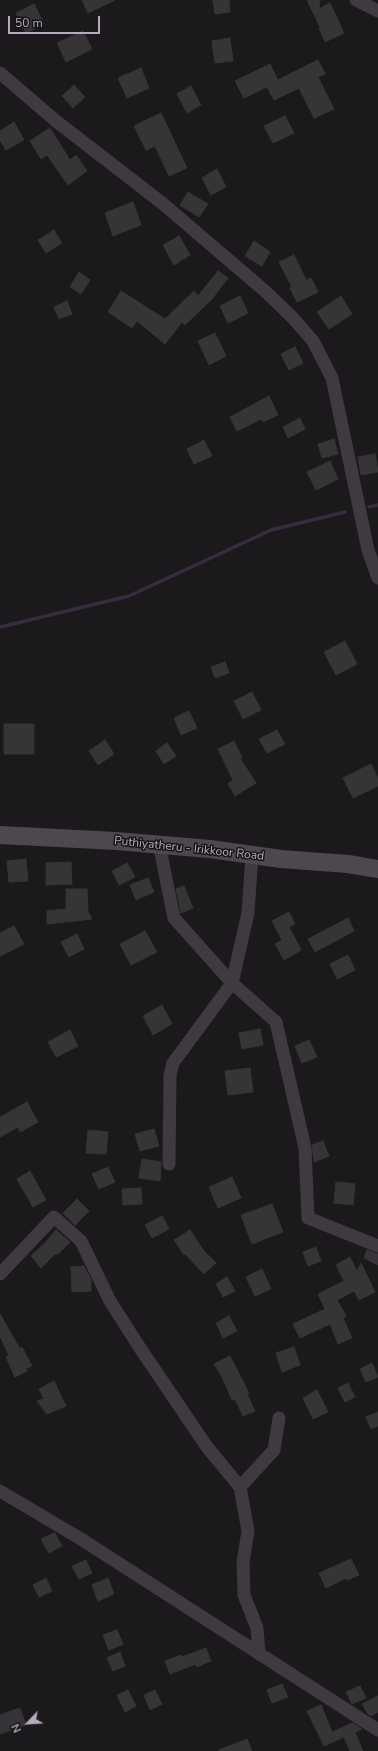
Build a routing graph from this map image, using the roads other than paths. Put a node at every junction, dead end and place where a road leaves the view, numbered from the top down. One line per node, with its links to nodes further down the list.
1 (356, 0): 2 (street)
2 (378, 11)
3 (0, 73): 4 (street)
4 (378, 578)
5 (0, 835): 6 (main road, Puthiyatheru - Irikkoor Road)
6 (159, 844): 7 (main road, Puthiyatheru - Irikkoor Road); 9 (street)
7 (252, 855): 8 (main road, Puthiyatheru - Irikkoor Road); 9 (street)
8 (378, 869)
9 (232, 983): 10 (street); 11 (street)
10 (169, 1164)
11 (378, 1246)
12 (1, 1271): 14 (street)
13 (279, 1418): 14 (street)
14 (240, 1487): 16 (street)
15 (0, 1491): 16 (street)
16 (259, 1654): 17 (street)
17 (378, 1730)

